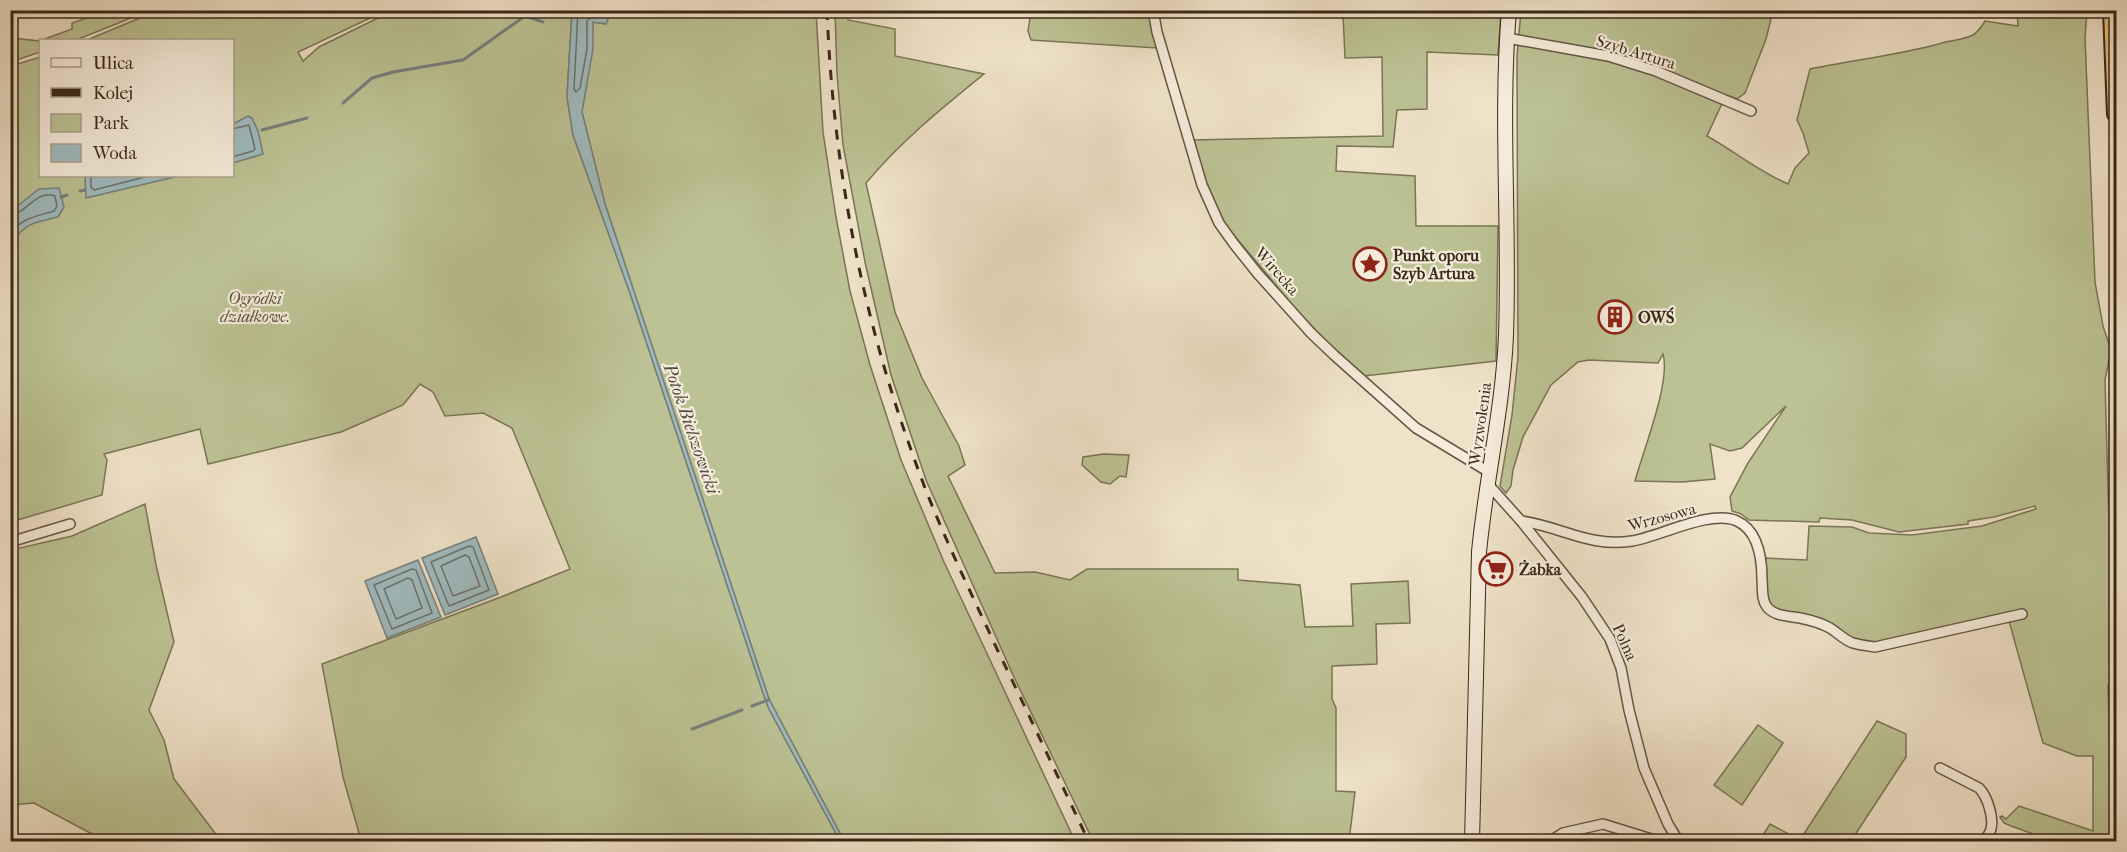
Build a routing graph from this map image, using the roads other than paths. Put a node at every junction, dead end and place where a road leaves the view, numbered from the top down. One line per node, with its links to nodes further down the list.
1 (1153, 10): 7 (street, Wirecka)
2 (1509, 10): 4 (street, Wyzwolenia)
3 (2112, 10): 6 (highway)
4 (1507, 38): 5 (street, Szyb Artura); 7 (street, Wyzwolenia)
5 (1751, 111)
6 (2116, 114)
7 (1488, 478): 8 (street, Polna); 13 (street, Wyzwolenia)
8 (1521, 521): 11 (street, Wrzosowa); 16 (street, Polna)
9 (70, 524): 10 (street)
10 (10, 542)
11 (2022, 614)
12 (1940, 768): 17 (street)
13 (1472, 842)
14 (1549, 842): 15 (street)
15 (1661, 842)
16 (1679, 842)
17 (1984, 842)

